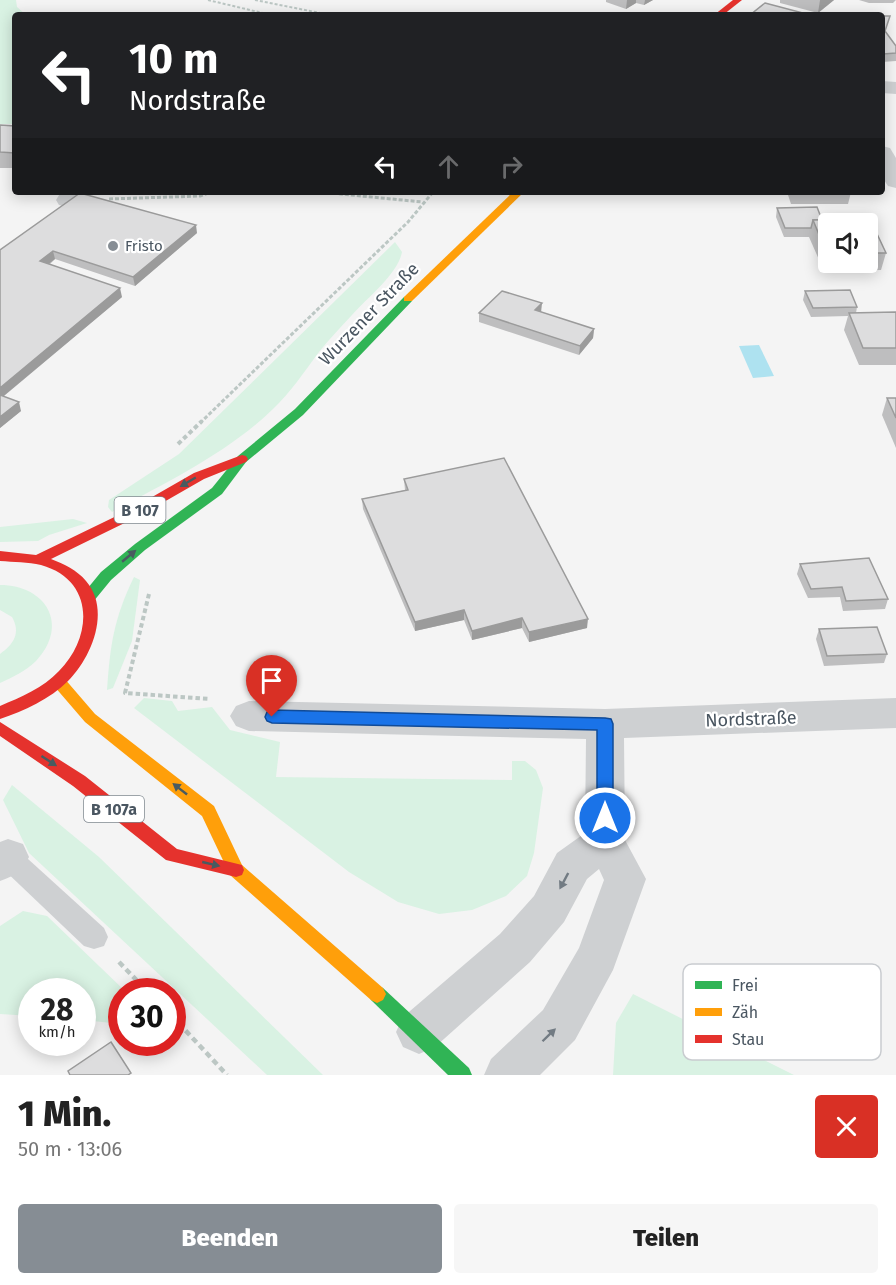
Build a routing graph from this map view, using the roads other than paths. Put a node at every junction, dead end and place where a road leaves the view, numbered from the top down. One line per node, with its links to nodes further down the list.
1 (738, 0): 2 (main road)
2 (722, 12)
3 (885, 159): 4 (street)
4 (896, 181)
5 (516, 195): 6 (main road, Wurzener Straße / B 107)
6 (242, 459): 8 (main road, Wurzener Straße / B 107, one-way to 8); 9 (main road, Wurzener Straße / B 107, one-way to 6)
7 (0, 556): 8 (main road)
8 (37, 560): 9 (main road)
9 (88, 598): 10 (main road)
10 (59, 682): 11 (main road); 18 (main road, B 107a, one-way to 10)
11 (0, 713)
12 (896, 713): 14 (street, Nordstraße)
13 (249, 716): 14 (street, Nordstraße)
14 (605, 724): 16 (street)
15 (0, 728): 18 (main road, B 107a, one-way to 18)
16 (605, 841): 20 (street, one-way to 20); 22 (street, one-way to 16)
17 (4, 860): 19 (lane)
18 (236, 870): 20 (main road, B 107a)
19 (94, 937)
20 (419, 1032): 21 (main road, B 107a)
21 (462, 1075)
22 (507, 1075)

